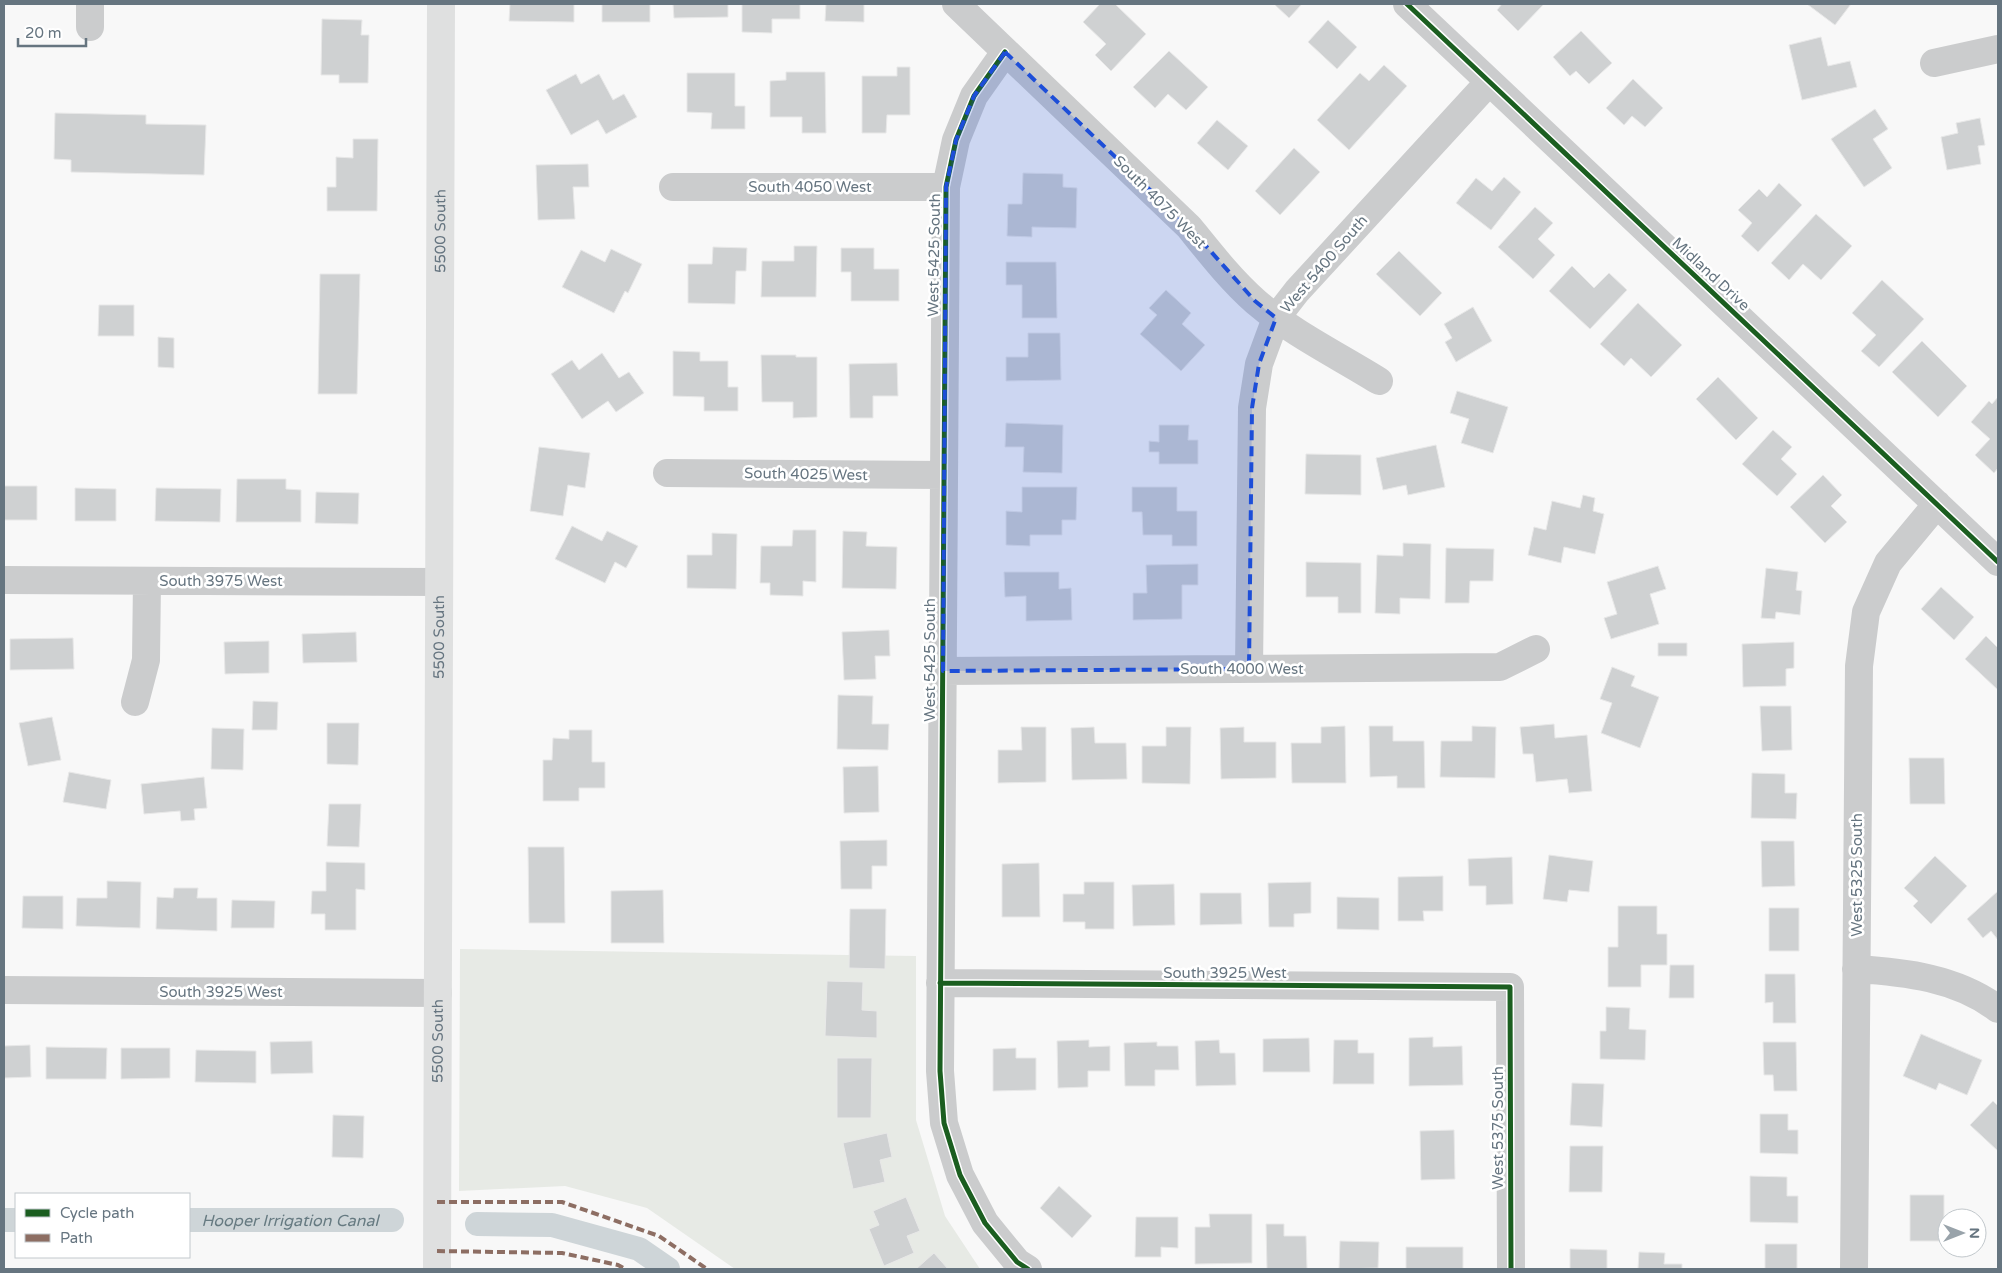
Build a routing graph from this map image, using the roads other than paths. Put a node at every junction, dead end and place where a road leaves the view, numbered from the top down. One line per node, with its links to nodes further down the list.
1 (441, 4): 18 (main road, 5500 South)
2 (956, 4): 5 (street, South 4075 West)
3 (1407, 4): 7 (street, Midland Drive)
4 (1998, 49): 6 (street)
5 (1005, 52): 9 (street, West 5425 South); 10 (street, South 4075 West)
6 (1934, 64)
7 (1489, 82): 10 (street, West 5400 South); 14 (street, Midland Drive)
8 (673, 187): 9 (street, South 4050 West)
9 (946, 187): 13 (street, West 5425 South)
10 (1276, 318): 11 (street, South 4075 West); 20 (street, West 5400 South)
11 (1379, 381)
12 (667, 473): 13 (street, South 4025 West)
13 (944, 475): 21 (street, West 5425 South)
14 (1937, 504): 15 (street, Midland Drive); 23 (street, West 5325 South)
15 (1998, 562)
16 (4, 580): 17 (street, South 3975 West)
17 (147, 581): 18 (street, South 3975 West); 22 (street)
18 (439, 582): 27 (main road, 5500 South)
19 (1536, 649): 20 (street, South 4000 West)
20 (1249, 669): 21 (street, South 4000 West)
21 (943, 671): 24 (street, West 5425 South)
22 (135, 702)
23 (1856, 969): 28 (street); 32 (street, West 5325 South)
24 (940, 983): 25 (street, South 3925 West); 29 (street, West 5425 South)
25 (1510, 986): 31 (street, West 5375 South)
26 (4, 990): 27 (street, South 3925 West)
27 (438, 993): 30 (main road, 5500 South)
28 (1998, 1009)
29 (1022, 1266)
30 (437, 1269)
31 (1511, 1269)
32 (1854, 1269)

